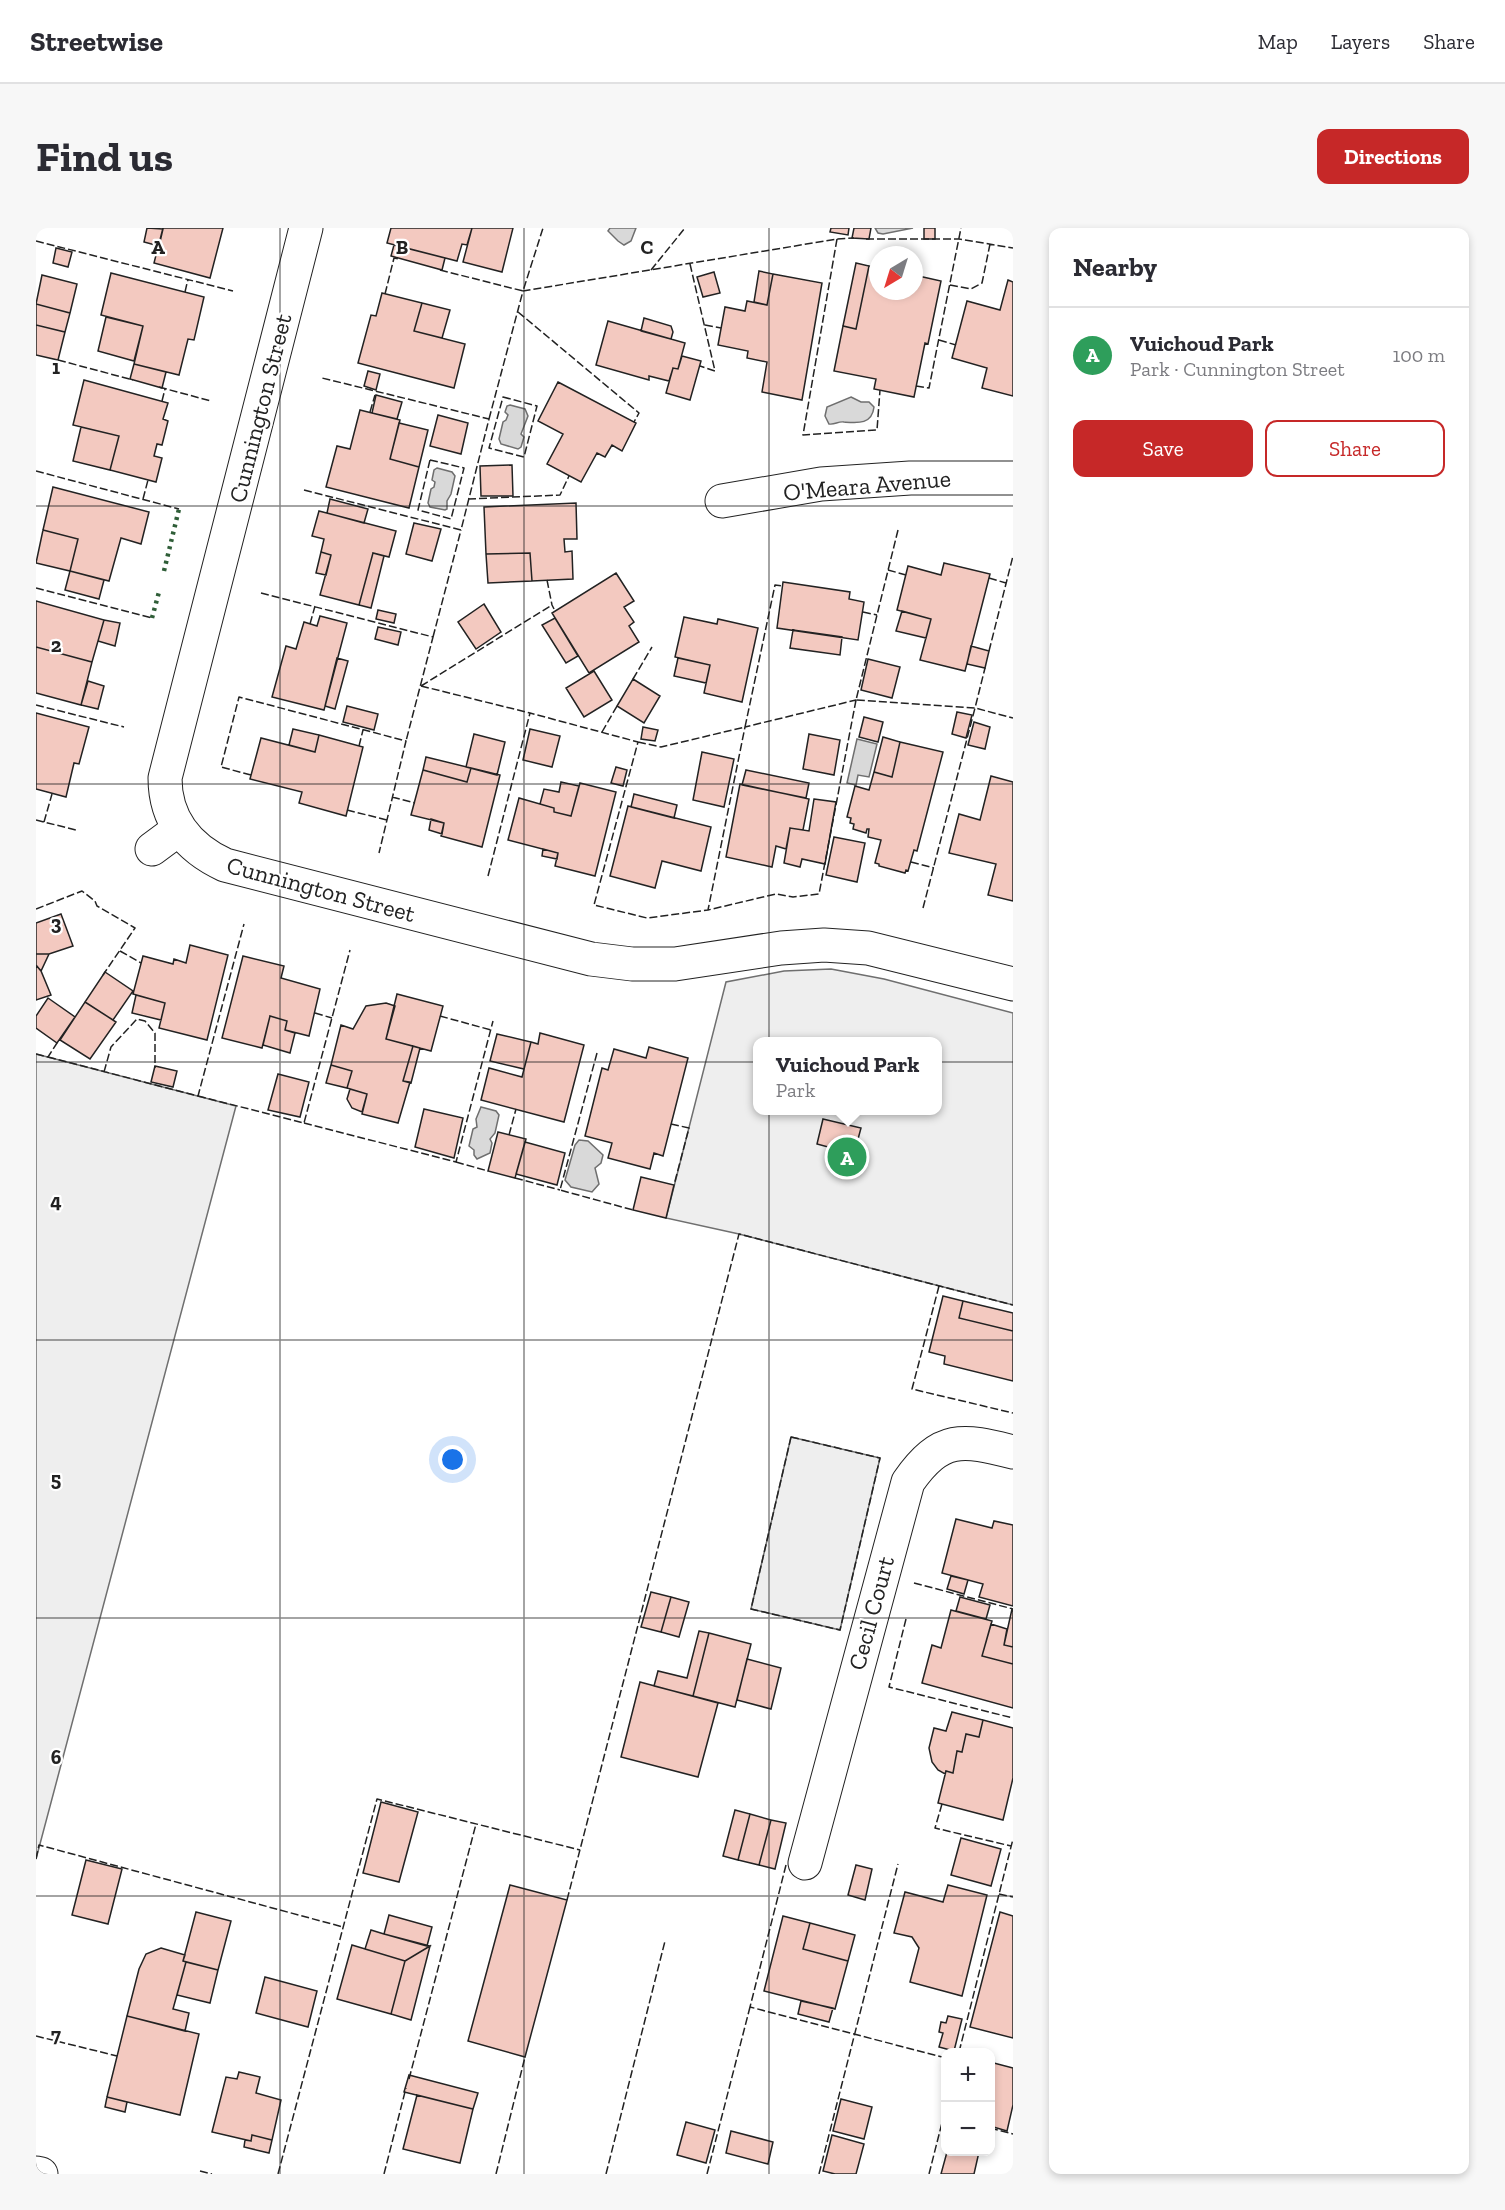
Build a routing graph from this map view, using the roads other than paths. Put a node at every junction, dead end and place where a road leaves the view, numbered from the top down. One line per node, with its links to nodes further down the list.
1 (306, 228): 4 (street, Cunnington Street)
2 (1013, 477): 3 (street, O'Meara Avenue)
3 (722, 501)
4 (179, 829): 5 (street); 6 (street, Cunnington Street)
5 (152, 849)
6 (1013, 984)
7 (1013, 1452): 8 (street, Cecil Court)
8 (805, 1863)
9 (36, 2173): 10 (street)
10 (41, 2174)

